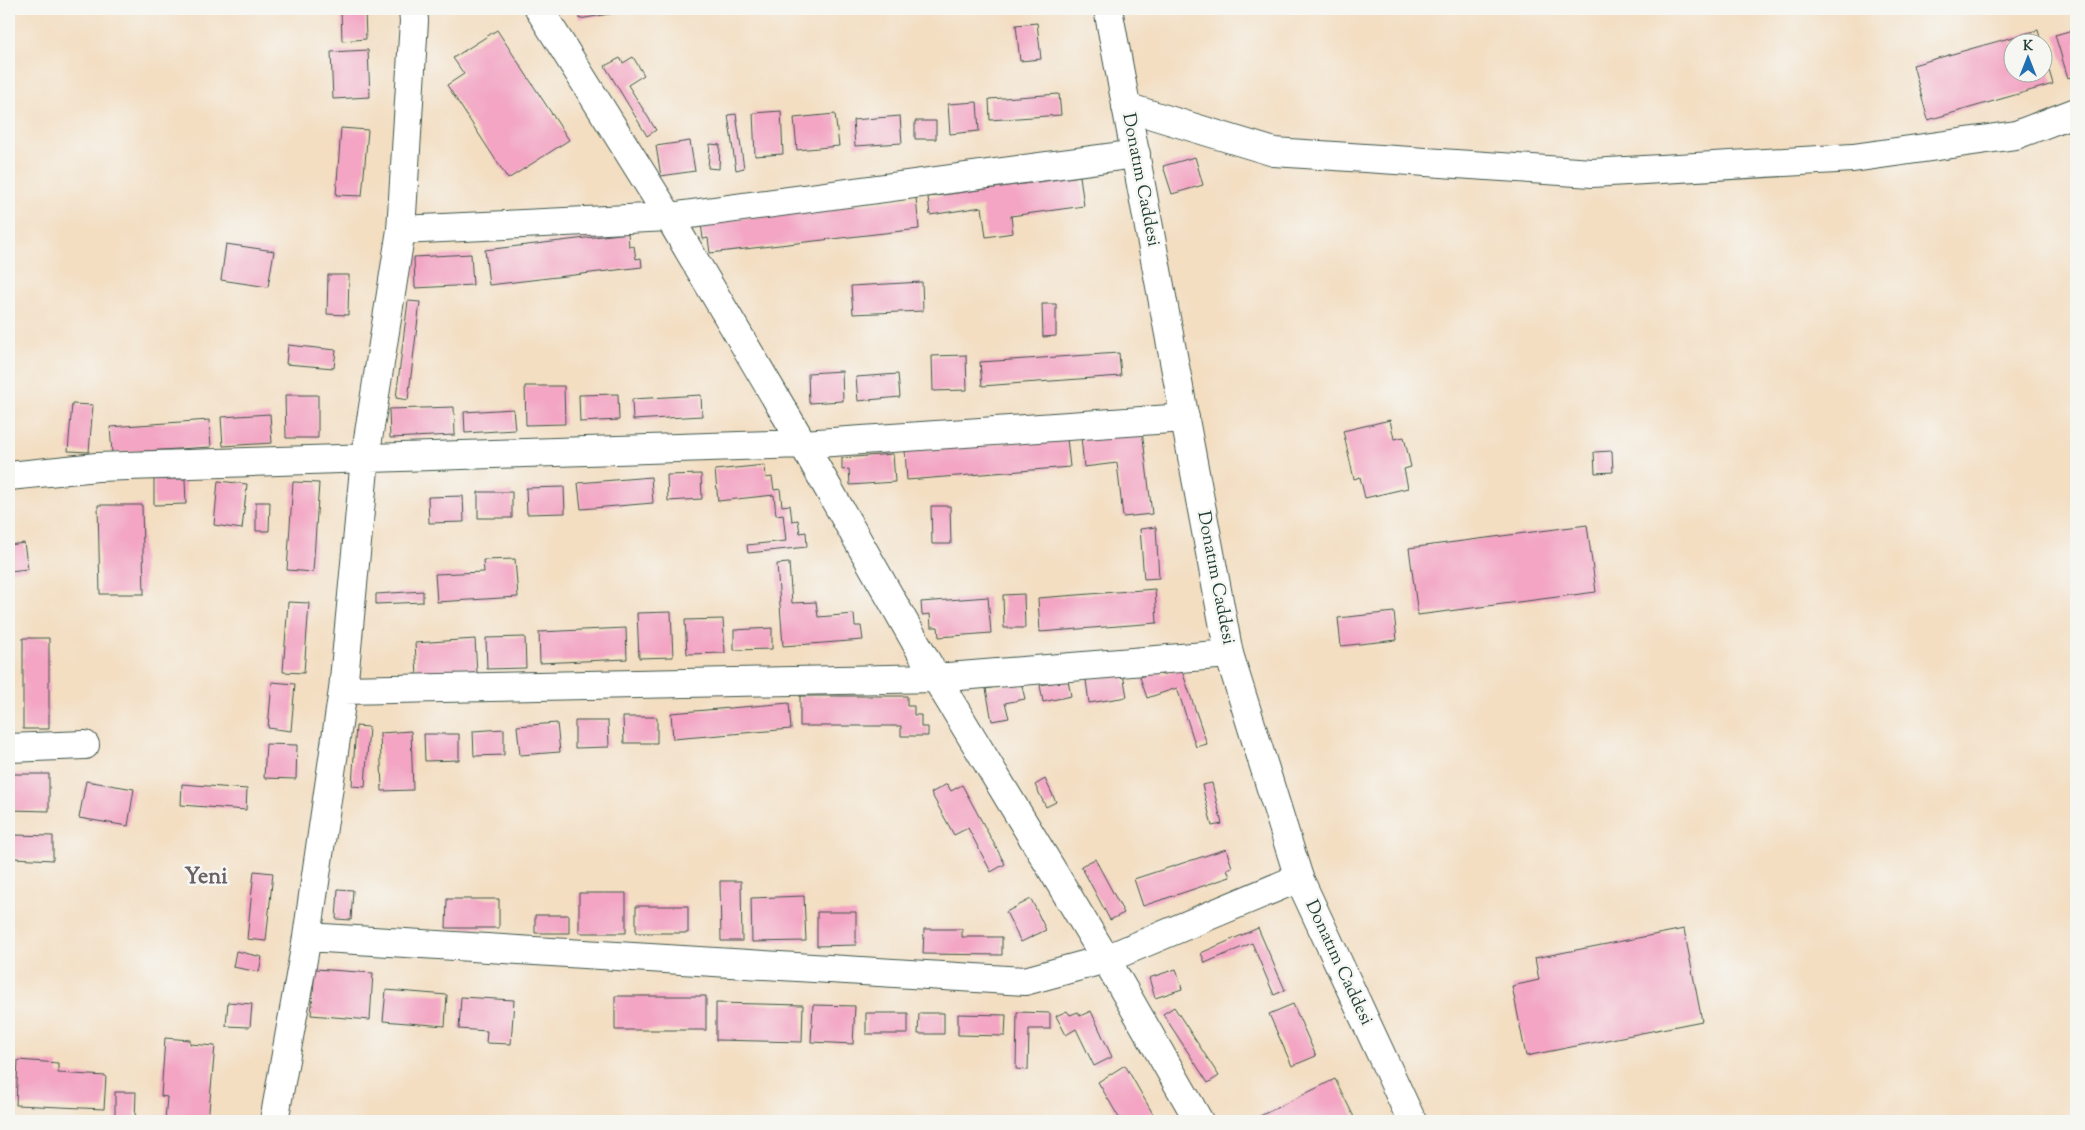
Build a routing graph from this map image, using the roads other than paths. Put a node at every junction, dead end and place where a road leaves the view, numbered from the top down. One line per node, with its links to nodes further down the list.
1 (413, 9): 8 (street)
2 (539, 9): 7 (street)
3 (1108, 9): 4 (street, Donatım Caddesi)
4 (1126, 107): 5 (street); 6 (street, Donatım Caddesi)
5 (2076, 112)
6 (1136, 154): 7 (street); 9 (street, Donatım Caddesi)
7 (669, 217): 8 (street); 10 (street)
8 (401, 230): 11 (street)
9 (1185, 418): 10 (street); 13 (street, Donatım Caddesi)
10 (803, 444): 11 (street); 14 (street)
11 (365, 458): 12 (street); 15 (street)
12 (9, 476)
13 (1229, 654): 14 (street); 18 (street, Donatım Caddesi)
14 (936, 678): 15 (street); 20 (street)
15 (343, 690): 19 (street)
16 (85, 745): 17 (street)
17 (9, 748)
18 (1298, 878): 20 (street); 23 (street, Donatım Caddesi)
19 (307, 937): 20 (street); 21 (street)
20 (1106, 959): 22 (street)
21 (274, 1121)
22 (1199, 1121)
23 (1412, 1121)

